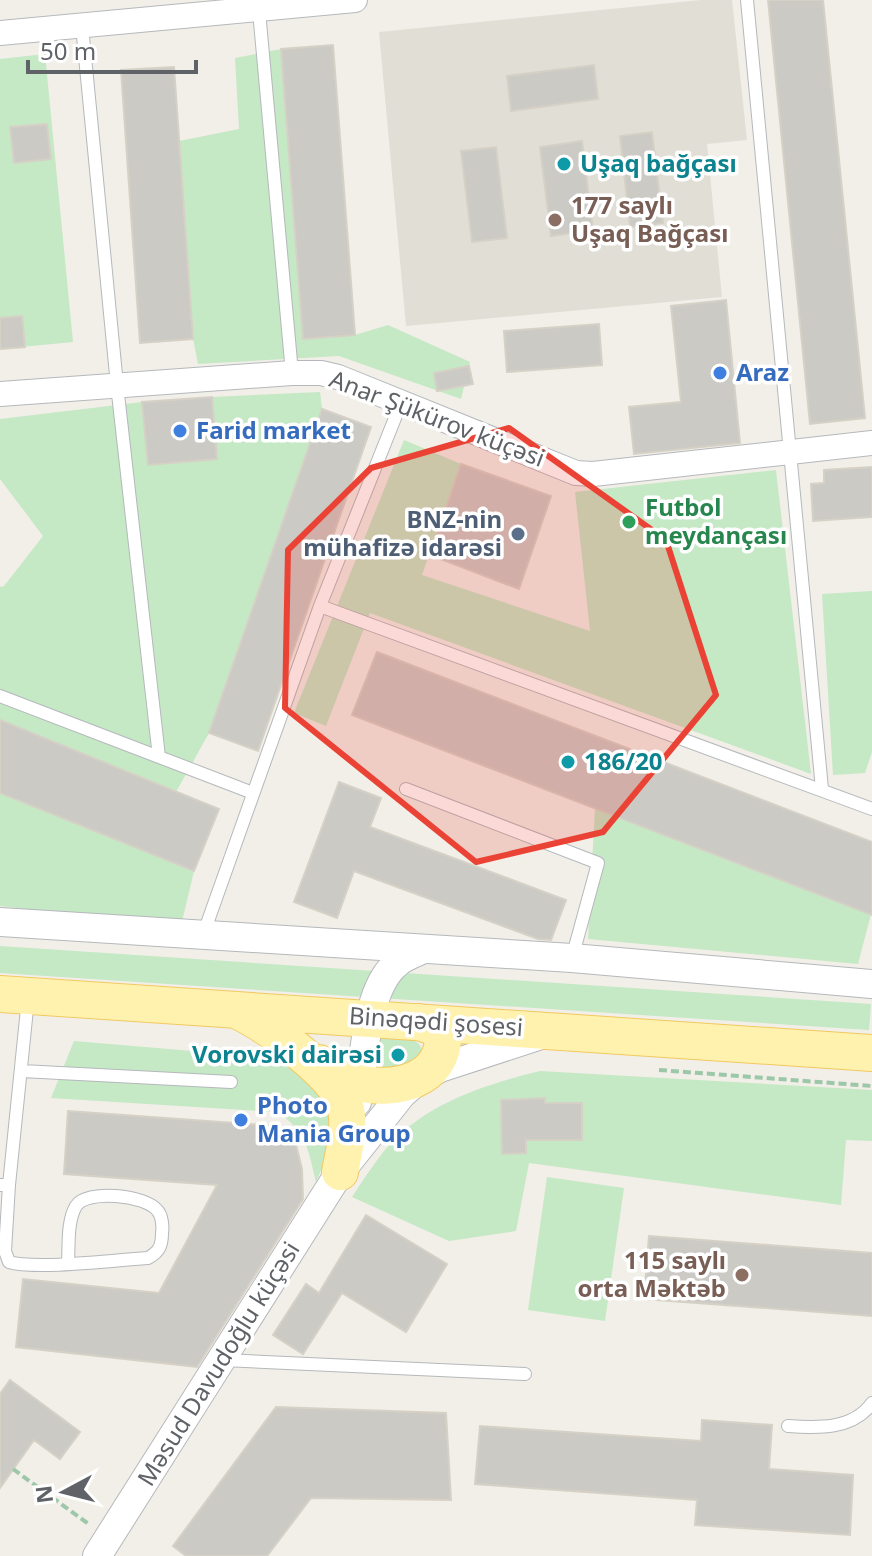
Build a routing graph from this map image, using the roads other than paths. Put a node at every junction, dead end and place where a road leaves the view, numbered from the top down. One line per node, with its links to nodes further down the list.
1 (355, 0): 3 (street)
2 (747, 0): 11 (lane)
3 (259, 11): 4 (street); 6 (lane)
4 (82, 26): 5 (street); 7 (lane)
5 (0, 33)
6 (292, 373): 7 (street, Anar Şükürov küçəsi); 9 (street, Anar Şükürov küçəsi)
7 (117, 385): 8 (street, Anar Şükürov küçəsi); 14 (lane)
8 (0, 394)
9 (401, 403): 11 (street, Anar Şükürov küçəsi); 12 (lane)
10 (872, 443): 11 (street, Anar Şükürov küçəsi)
11 (791, 452): 16 (lane)
12 (320, 606): 16 (lane); 17 (lane)
13 (0, 696): 14 (lane)
14 (159, 757): 17 (lane)
15 (406, 789): 22 (lane)
16 (822, 789): 18 (lane)
17 (253, 793): 20 (lane)
18 (872, 809)
19 (0, 922): 20 (street)
20 (203, 935): 21 (street)
21 (424, 949): 22 (street); 27 (street)
22 (572, 958): 23 (street)
23 (872, 984)
24 (14, 995): 25 (main road, Binəqədi şosesi); 31 (lane)
25 (231, 1008): 27 (main road, Binəqədi şosesi); 29 (main road)
26 (419, 1022): 27 (main road, Binəqədi şosesi); 28 (main road, Binəqədi şosesi); 33 (main road)
27 (368, 1030): 33 (street)
28 (558, 1030): 30 (main road, Binəqədi şosesi); 33 (street)
29 (297, 1050): 33 (main road); 34 (main road)
30 (872, 1053)
31 (22, 1071): 32 (lane); 35 (lane)
32 (231, 1082)
33 (391, 1082): 34 (street); 34 (street)
34 (340, 1172): 37 (street, Məsud Davudoğlu küçəsi)
35 (4, 1185): 36 (lane)
36 (68, 1262): 36 (lane)
37 (223, 1360): 38 (lane); 41 (street, Məsud Davudoğlu küçəsi)
38 (525, 1374)
39 (872, 1403): 40 (lane)
40 (788, 1426)
41 (103, 1547)

